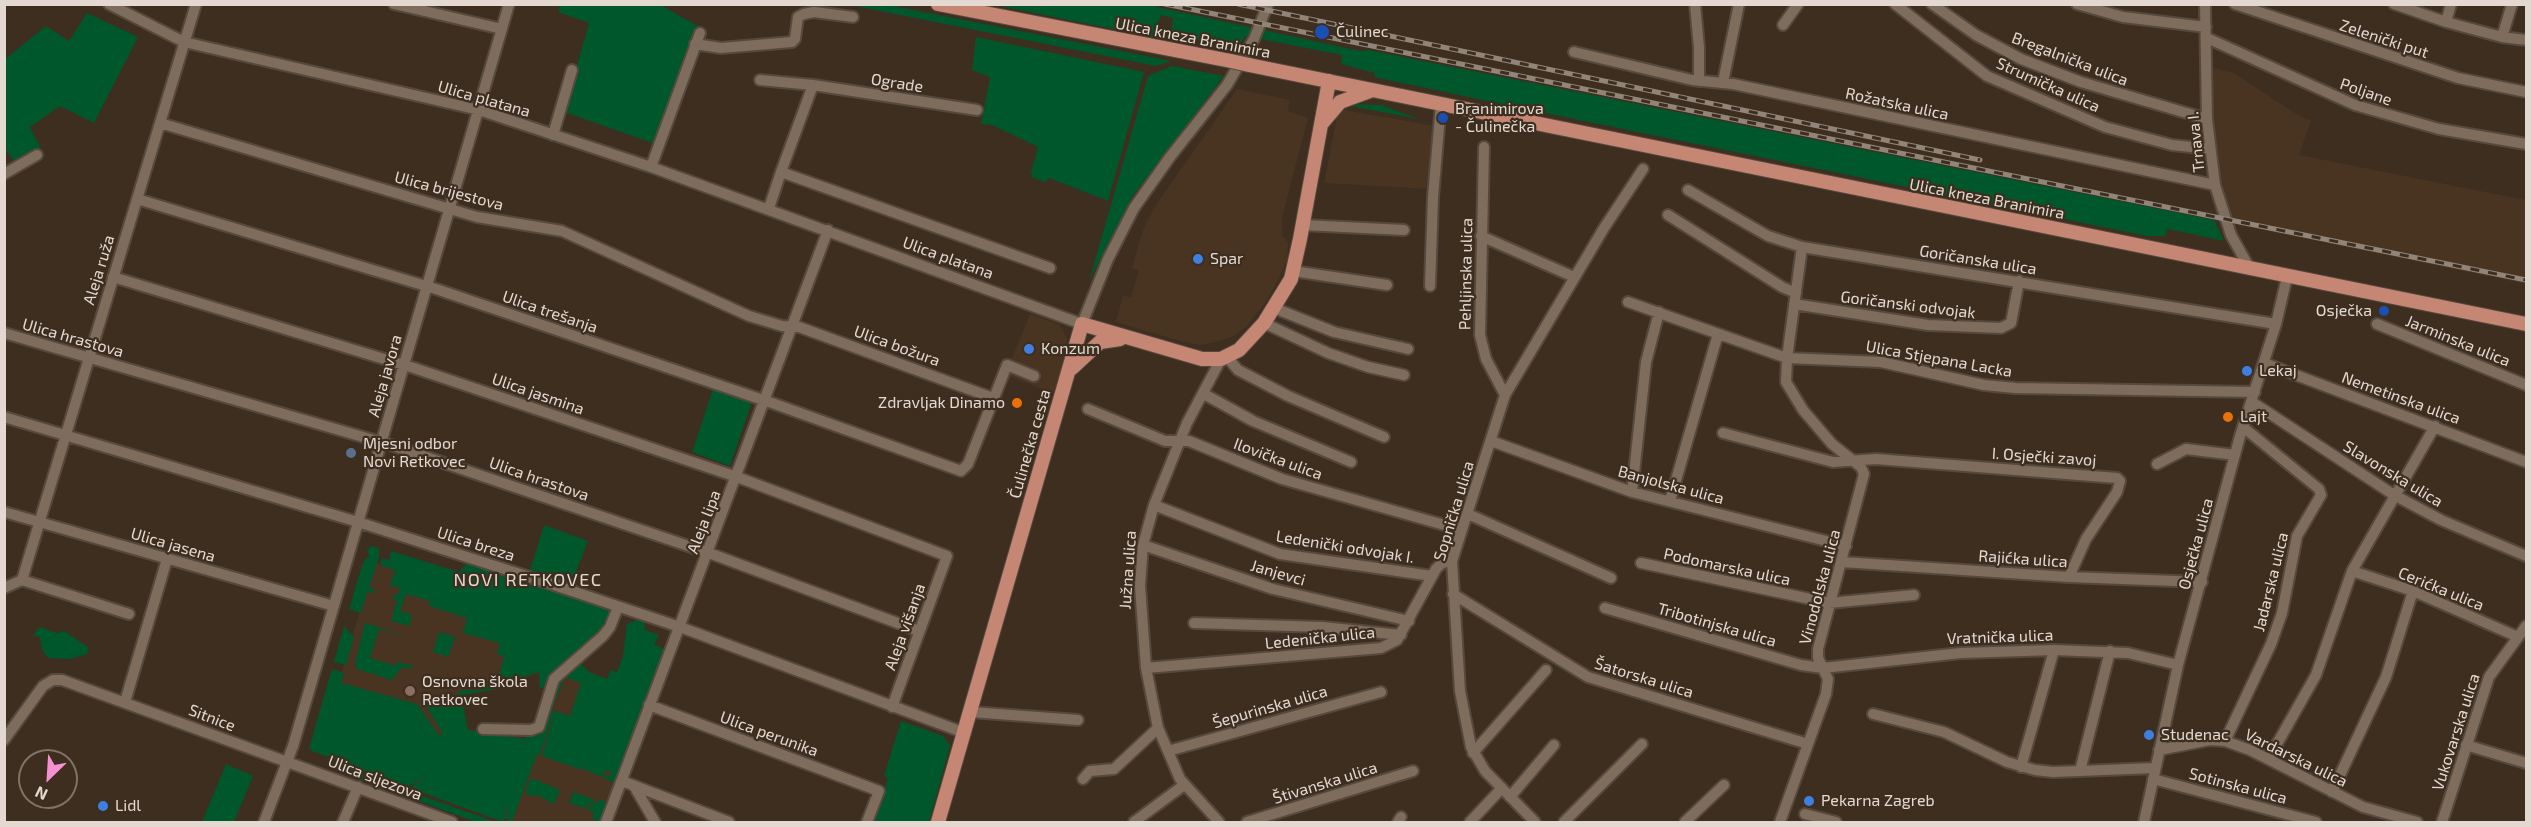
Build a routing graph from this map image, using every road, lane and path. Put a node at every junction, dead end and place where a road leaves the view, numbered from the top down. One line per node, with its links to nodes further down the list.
1 (109, 4): 26 (street, Ulica platana)
2 (196, 4): 26 (street, Aleja ruža)
3 (394, 4): 21 (street)
4 (509, 4): 21 (street, Aleja javora)
5 (938, 4): 31 (main road, Ulica kneza Branimira, bridge)
6 (1268, 4): 78 (street)
7 (1695, 4): 32 (street)
8 (1739, 4): 33 (street)
9 (1798, 4): 20 (street)
10 (1895, 4): 46 (street, Strumička ulica)
11 (1932, 4): 40 (street, Bregalnička ulica)
12 (2077, 4): 23 (street, Poljane)
13 (2205, 4): 23 (street, Trnava I.)
14 (2235, 4): 36 (street, Zelenički put)
15 (2394, 4): 19 (street)
16 (2451, 4): 19 (street)
17 (2512, 4): 24 (street)
18 (853, 17): 27 (street)
19 (2446, 22): 24 (street)
20 (1783, 25)
21 (502, 29): 38 (street, Aleja javora)
22 (700, 33): 27 (street)
23 (2207, 33): 40 (street, Trnava I.); 44 (street, Poljane)
24 (2502, 37): 25 (street)
25 (2526, 40)
26 (184, 42): 38 (street, Ulica platana); 41 (street, Aleja ruža)
27 (695, 44): 48 (street)
28 (1574, 52): 32 (street, Rožatska ulica)
29 (572, 70): 43 (street)
30 (760, 80): 34 (street, Ograde)
31 (1329, 81): 35 (main road, Ulica kneza Branimira); 42 (main road, Južna ulica)
32 (1699, 81): 33 (street, Rožatska ulica)
33 (1723, 82): 52 (street, Rožatska ulica)
34 (813, 85): 39 (street, Ograde); 50 (street)
35 (1372, 90): 37 (main road, Ulica kneza Branimira); 42 (main road)
36 (2526, 92)
37 (1441, 104): 64 (main road, Ulica kneza Branimira); 72 (street)
38 (478, 110): 43 (street, Ulica platana); 55 (street, Aleja javora)
39 (977, 110)
40 (2207, 119): 46 (street, Trnava I.)
41 (160, 123): 54 (street, Aleja ruža); 55 (street, Ulica brijestova)
42 (1321, 126): 58 (main road, Južna ulica)
43 (554, 135): 48 (street, Ulica platana)
44 (2526, 144)
45 (1484, 147): 61 (street, Pehljinska ulica)
46 (2210, 150): 52 (street, Trnava I.)
47 (37, 155): 51 (street)
48 (651, 167): 56 (street, Ulica platana)
49 (1643, 169): 67 (street, Sopnička ulica)
50 (781, 172): 56 (street); 63 (street, Ulica platana)
51 (4, 174)
52 (2215, 185): 64 (street, Trnava I.)
53 (1688, 190): 62 (street, Goričanska ulica)
54 (136, 199): 66 (street, Aleja ruža); 71 (street, Ulica trešanja)
55 (448, 208): 71 (street, Aleja javora); 82 (street, Ulica brijestova)
56 (769, 208): 59 (street, Ulica platana)
57 (1668, 215): 73 (street, Goričanski odvojak)
58 (1303, 225): 60 (street); 65 (main road, Južna ulica)
59 (828, 230): 78 (street, Ulica platana); 82 (street, Aleja lipa)
60 (1404, 231)
61 (1481, 236): 67 (street); 97 (street, Pehljinska ulica)
62 (1802, 247): 69 (street, Goričanska ulica); 73 (street)
63 (1050, 268)
64 (2250, 269): 68 (main road, Ulica kneza Branimira)
65 (1293, 271): 70 (street); 75 (main road, Južna ulica)
66 (113, 277): 87 (street, Aleja ruža); 91 (street, Ulica jasmina)
67 (1574, 277): 97 (street, Sopnička ulica)
68 (2287, 277): 79 (street, Osječka ulica); 81 (main road, Ulica kneza Branimira)
69 (2019, 281): 73 (street, Goričanski odvojak); 79 (street, Goričanska ulica)
70 (1387, 285)
71 (426, 286): 91 (street, Aleja javora); 100 (street, Ulica trešanja)
72 (1430, 286)
73 (1795, 298): 89 (street)
74 (1628, 302): 76 (street, Ulica Stjepana Lacka)
75 (1274, 308): 77 (main road, Južna ulica); 86 (street)
76 (1659, 312): 84 (street, Ulica Stjepana Lacka); 117 (street)
77 (1264, 323): 88 (main road, Južna ulica); 93 (street)
78 (1083, 324): 85 (main road); 92 (main road, Čulinečka cesta)
79 (2276, 324): 90 (street, Osječka ulica)
80 (2378, 324): 95 (street, Jarminska ulica)
81 (2526, 324)
82 (791, 327): 99 (street, Ulica božura); 100 (street, Aleja lipa)
83 (4, 333): 87 (street, Ulica hrastova)
84 (1718, 334): 89 (street, Ulica Stjepana Lacka); 119 (street)
85 (1128, 339): 88 (main road); 92 (main road)
86 (1408, 349)
87 (88, 358): 106 (street, Aleja ruža); 110 (street, Ulica hrastova)
88 (1224, 358): 96 (street, Južna ulica); 107 (street)
89 (1787, 358): 98 (street, Ulica Stjepana Lacka); 112 (street)
90 (2264, 363): 98 (street, Osječka ulica); 103 (street, Nemetinska ulica)
91 (404, 364): 110 (street, Aleja javora); 116 (street, Ulica jasmina)
92 (1068, 373): 167 (main road, Čulinečka cesta)
93 (1404, 375)
94 (1034, 376): 99 (street)
95 (2526, 385)
96 (1204, 394): 108 (street, Južna ulica); 113 (street)
97 (1505, 394): 109 (street, Sopnička ulica)
98 (2253, 397): 104 (street, Osječka ulica); 118 (street, Slavonska ulica)
99 (993, 398): 100 (street, Ulica trešanja)
100 (765, 401): 116 (street, Aleja lipa)
101 (1088, 409): 108 (street, Ilovička ulica)
102 (4, 417): 106 (street, Ulica breza)
103 (2435, 426): 114 (street, Nemetinska ulica); 118 (street)
104 (2243, 427): 111 (street, Osječka ulica); 174 (street, Jadarska ulica)
105 (1723, 433): 112 (street)
106 (65, 435): 123 (street, Aleja ruža); 124 (street, Ulica breza)
107 (1384, 437)
108 (1180, 441): 120 (street, Južna ulica); 125 (street, Ilovička ulica)
109 (1491, 441): 117 (street, Banjolska ulica); 122 (street, Sopnička ulica)
110 (381, 442): 124 (street, Aleja javora); 128 (street, Ulica hrastova)
111 (2235, 455): 115 (street); 140 (street, Osječka ulica)
112 (1855, 461): 127 (street, Vinodolska ulica); 137 (street, I. Osječki zavoj)
113 (1351, 462)
114 (2526, 462)
115 (2157, 464)
116 (737, 477): 128 (street, Aleja lipa); 129 (street, Ulica jasmina)
117 (1632, 492): 119 (street, Banjolska ulica)
118 (2394, 495): 130 (street, Slavonska ulica); 135 (street)
119 (1670, 501): 127 (street, Banjolska ulica)
120 (1154, 505): 126 (street, Južna ulica); 136 (street, Ledenički odvojak I.)
121 (4, 512): 123 (street, Ulica jasena)
122 (1468, 514): 125 (street, Sopnička ulica); 138 (street)
123 (39, 521): 131 (street, Ulica jasena); 139 (street, Aleja ruža)
124 (358, 522): 146 (street, Aleja javora); 147 (street, Ulica breza)
125 (1462, 530): 132 (street, Sopnička ulica)
126 (1143, 545): 150 (street, Janjevci); 160 (street, Južna ulica)
127 (1846, 546): 133 (street, Vinodolska ulica)
128 (709, 553): 153 (street, Aleja lipa); 154 (street, Ulica hrastova)
129 (947, 556): 154 (street, Aleja višanja)
130 (2526, 556)
131 (167, 559): 146 (street, Ulica jasena); 164 (street)
132 (1452, 561): 136 (street); 143 (street, Sopnička ulica)
133 (1842, 562): 137 (street, Rajićka ulica); 145 (street, Vinodolska ulica)
134 (1641, 563): 145 (street, Podomarska ulica)
135 (2352, 571): 142 (street, Cerićka ulica); 182 (street)
136 (1432, 576): 150 (street)
137 (2069, 577): 140 (street, Rajićka ulica)
138 (1611, 578)
139 (22, 580): 141 (street); 149 (street)
140 (2202, 582): 159 (street, Osječka ulica)
141 (4, 588)
142 (2414, 591): 156 (street, Cerićka ulica); 196 (street)
143 (1453, 594): 176 (street, Šatorska ulica); 181 (street, Sopnička ulica)
144 (1914, 595): 145 (street, Podomarska ulica)
145 (1829, 603): 161 (street, Vinodolska ulica)
146 (334, 606): 183 (street, Aleja javora)
147 (618, 607): 153 (street, Ulica breza); 171 (street)
148 (1605, 608): 161 (street, Tribotinjska ulica)
149 (129, 615)
150 (1409, 621): 155 (street)
151 (1194, 622): 155 (street)
152 (2526, 626): 156 (street, Vukovarska ulica)
153 (680, 627): 165 (street, Aleja lipa); 166 (street, Ulica breza)
154 (919, 631): 166 (street, Aleja višanja)
155 (1401, 635): 160 (street, Ledenička ulica)
156 (2518, 637): 178 (street, Vukovarska ulica)
157 (2054, 650): 158 (street, Vratnička ulica); 161 (street, Vratnička ulica); 185 (street)
158 (2110, 651): 159 (street, Vratnička ulica); 187 (street)
159 (2178, 665): 179 (street, Osječka ulica)
160 (1146, 668): 170 (street, Južna ulica)
161 (1823, 668): 176 (street, Vinodolska ulica)
162 (1546, 669): 181 (street)
163 (1381, 692): 180 (street, Šepurinska ulica)
164 (125, 702): 173 (street, Sitnice); 183 (street, Sitnice)
165 (649, 705): 190 (street, Aleja lipa); 205 (street, Ulica perunika)
166 (892, 707): 172 (street, Ulica breza)
167 (971, 712): 169 (street); 172 (main road, Čulinečka cesta)
168 (1873, 714): 185 (street, Sotinska ulica)
169 (1078, 720)
170 (1158, 728): 180 (street, Južna ulica); 189 (street)
171 (483, 729)
172 (964, 733): 206 (main road, Čulinečka cesta)
173 (4, 740)
174 (2225, 741): 179 (street, Vardarska ulica); 182 (street, Vardarska ulica)
175 (1642, 744): 212 (street)
176 (1808, 744): 214 (street, Vinodolska ulica)
177 (1554, 745): 197 (street)
178 (2466, 745): 184 (street); 219 (street, Vukovarska ulica)
179 (2159, 750): 188 (street, Osječka ulica)
180 (1168, 751): 191 (street, Južna ulica)
181 (1473, 753): 195 (street, Sopnička ulica)
182 (2269, 759): 196 (street, Vardarska ulica)
183 (288, 761): 194 (street, Ulica sljezova); 199 (street, Aleja javora)
184 (2526, 763)
185 (2021, 767): 187 (street, Sotinska ulica)
186 (1413, 771): 209 (street, Štivanska ulica)
187 (2080, 771): 188 (street, Sotinska ulica)
188 (2154, 773): 216 (street, Osječka ulica); 217 (street, Sotinska ulica)
189 (1083, 779)
190 (622, 781): 193 (street); 202 (street, Aleja lipa)
191 (1184, 785): 207 (street); 208 (street, Južna ulica)
192 (1724, 785): 213 (street)
193 (634, 786): 203 (street); 204 (street)
194 (358, 787): 200 (street); 201 (street, Ulica sljezova)
195 (1502, 788): 197 (street, Sopnička ulica); 210 (street)
196 (2332, 792): 218 (street, Vardarska ulica)
197 (1510, 797): 211 (street, Sopnička ulica)
198 (1805, 814): 215 (street)
199 (264, 822)
200 (343, 822)
201 (452, 822)
202 (606, 822)
203 (655, 822)
204 (729, 822)
205 (867, 822)
206 (938, 822)
207 (1134, 822)
208 (1219, 822)
209 (1247, 822)
210 (1470, 822)
211 (1535, 822)
212 (1564, 822)
213 (1685, 822)
214 (1780, 822)
215 (1836, 822)
216 (2144, 822)
217 (2316, 822)
218 (2417, 822)
219 (2442, 822)

